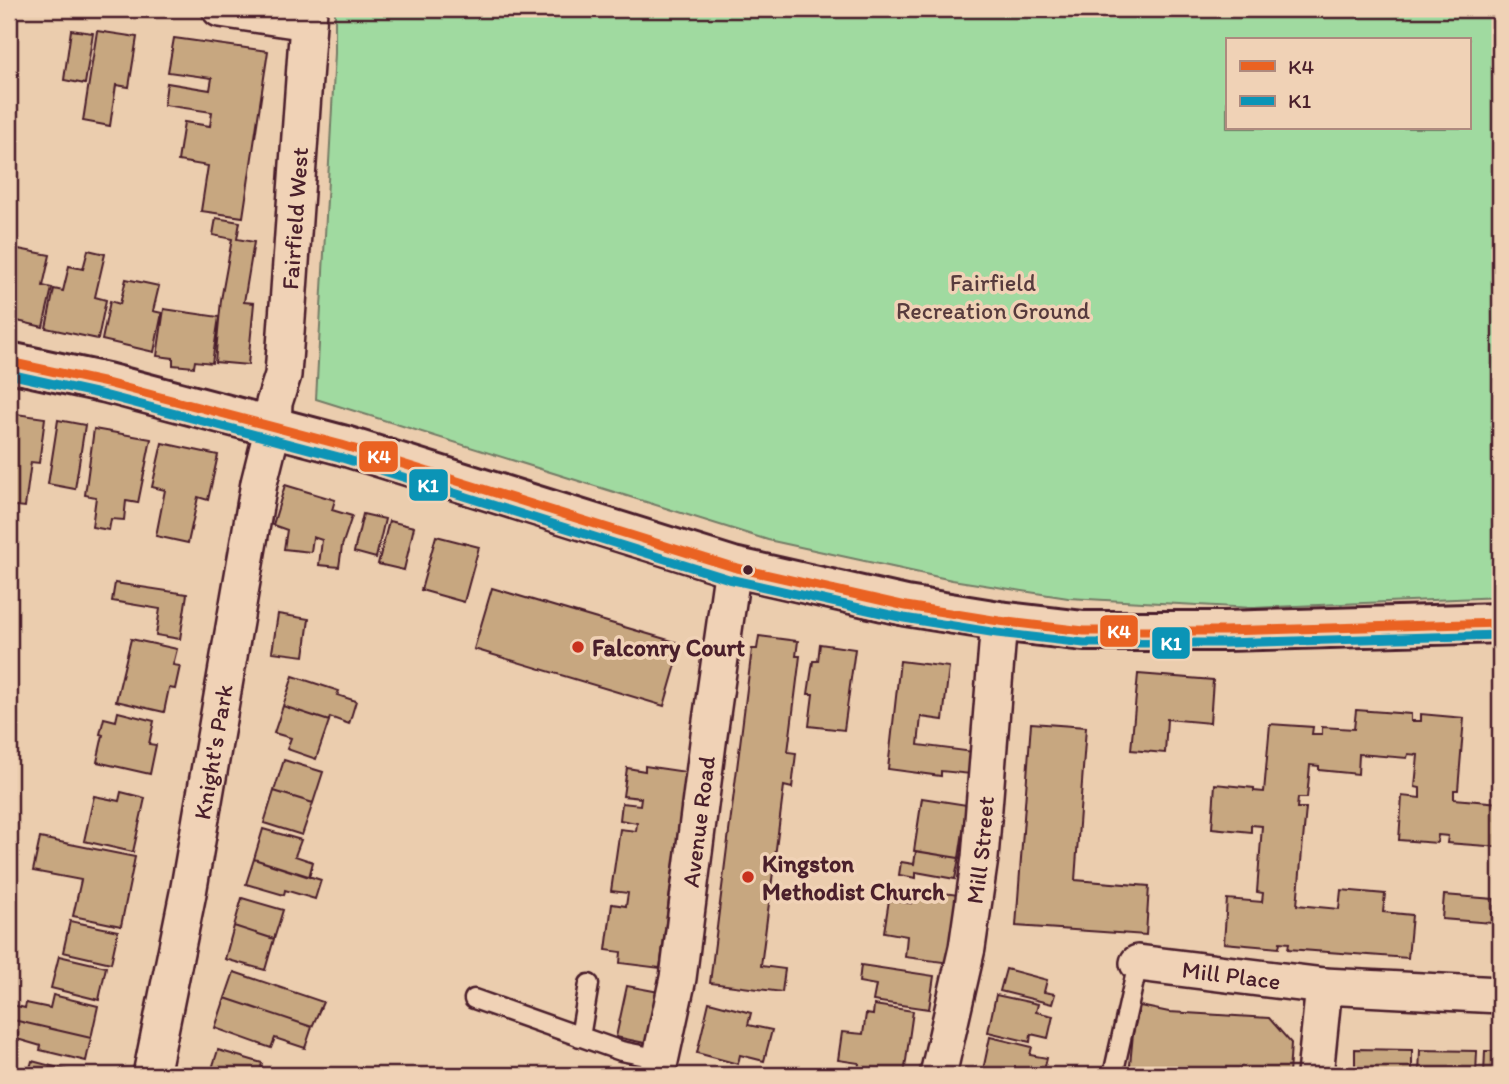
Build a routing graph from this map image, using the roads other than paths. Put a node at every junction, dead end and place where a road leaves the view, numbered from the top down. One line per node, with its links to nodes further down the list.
1 (220, 9): 2 (street)
2 (309, 15): 4 (street, Fairfield West)
3 (9, 362): 4 (street)
4 (273, 427): 5 (street); 15 (street, Knight's Park)
5 (733, 567): 6 (street); 14 (street, Avenue Road)
6 (999, 621): 7 (street); 16 (street, Mill Street)
7 (1500, 622)
8 (1139, 963): 10 (street, Mill Place); 17 (lane)
9 (589, 984): 13 (lane)
10 (1324, 986): 11 (street, Mill Place); 18 (street)
11 (1500, 995)
12 (474, 999): 13 (lane)
13 (580, 1037): 14 (lane)
14 (659, 1067)
15 (151, 1075)
16 (937, 1075)
17 (1113, 1075)
18 (1315, 1075)

